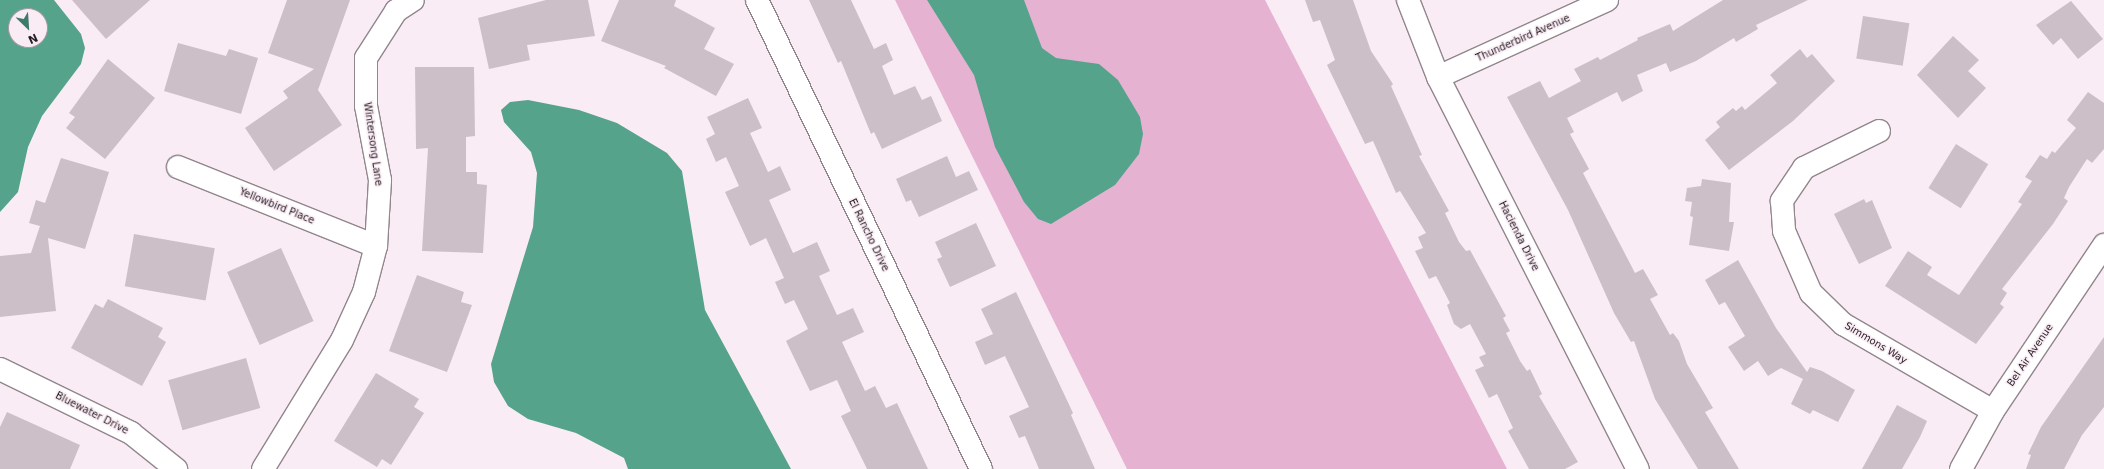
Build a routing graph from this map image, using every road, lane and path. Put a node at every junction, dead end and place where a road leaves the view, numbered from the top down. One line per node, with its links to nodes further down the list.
1 (413, 0): 9 (street, Wintersong Lane)
2 (757, 0): 14 (street, El Rancho Drive)
3 (1408, 0): 5 (street, Hacienda Drive)
4 (1607, 0): 5 (street, Thunderbird Avenue)
5 (1438, 77): 15 (street, Hacienda Drive)
6 (1879, 131): 11 (street, Simmons Way)
7 (178, 167): 9 (street, Yellowbird Place)
8 (2104, 245): 11 (street, Bel Air Avenue)
9 (376, 246): 13 (street, Wintersong Lane)
10 (0, 369): 12 (street, Bluewater Drive)
11 (1993, 411): 16 (street, Bel Air Avenue)
12 (176, 469)
13 (263, 469)
14 (981, 469)
15 (1638, 469)
16 (1961, 469)

